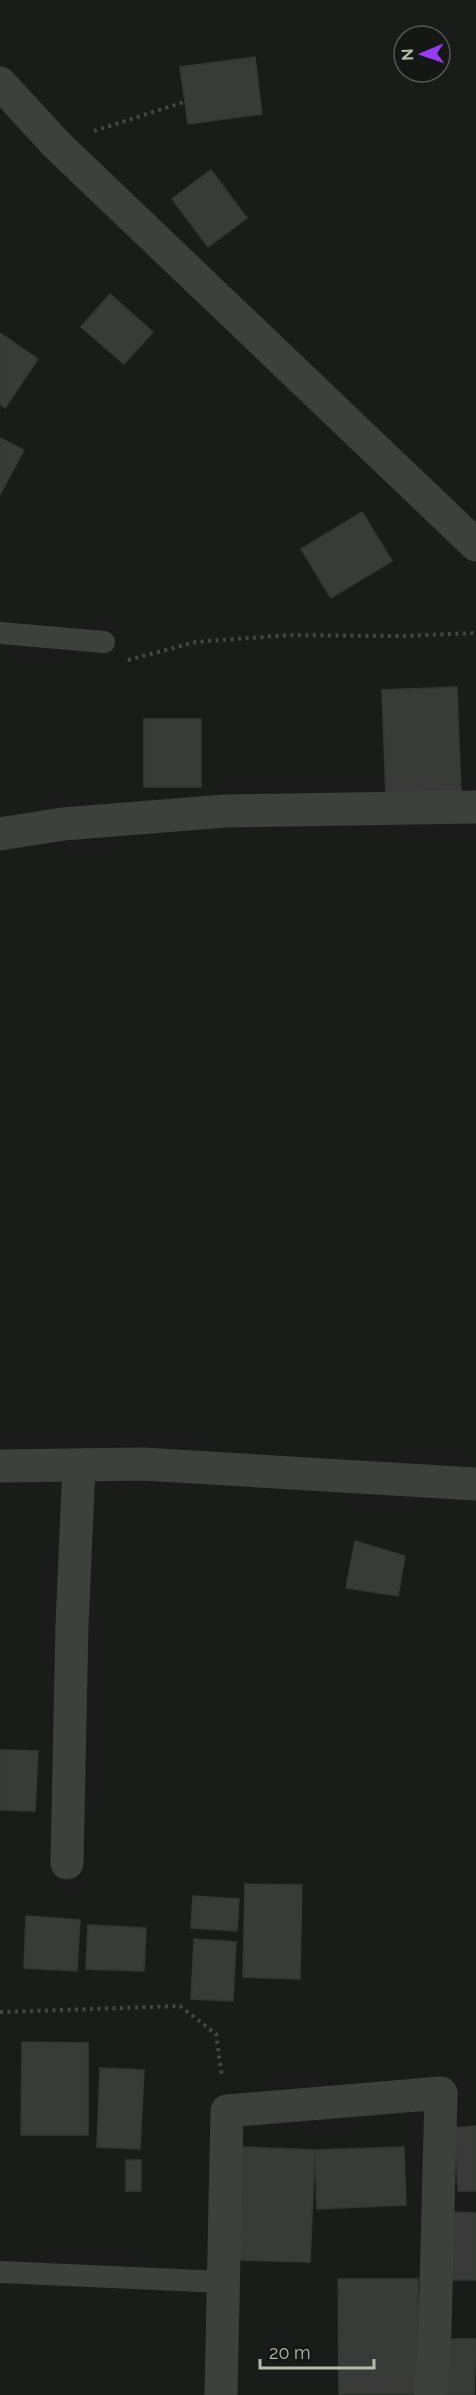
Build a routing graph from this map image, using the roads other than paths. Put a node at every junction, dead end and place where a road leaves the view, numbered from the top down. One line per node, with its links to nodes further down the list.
1 (0, 83): 2 (street)
2 (476, 545)
3 (0, 633): 4 (lane)
4 (104, 642)
5 (476, 807): 6 (street)
6 (0, 834)
7 (79, 1466): 8 (street); 9 (street); 10 (street)
8 (0, 1467)
9 (476, 1484)
10 (67, 1863)
11 (0, 2272): 12 (lane)
12 (223, 2282): 13 (street); 14 (street)
13 (221, 2395)
14 (431, 2395)

